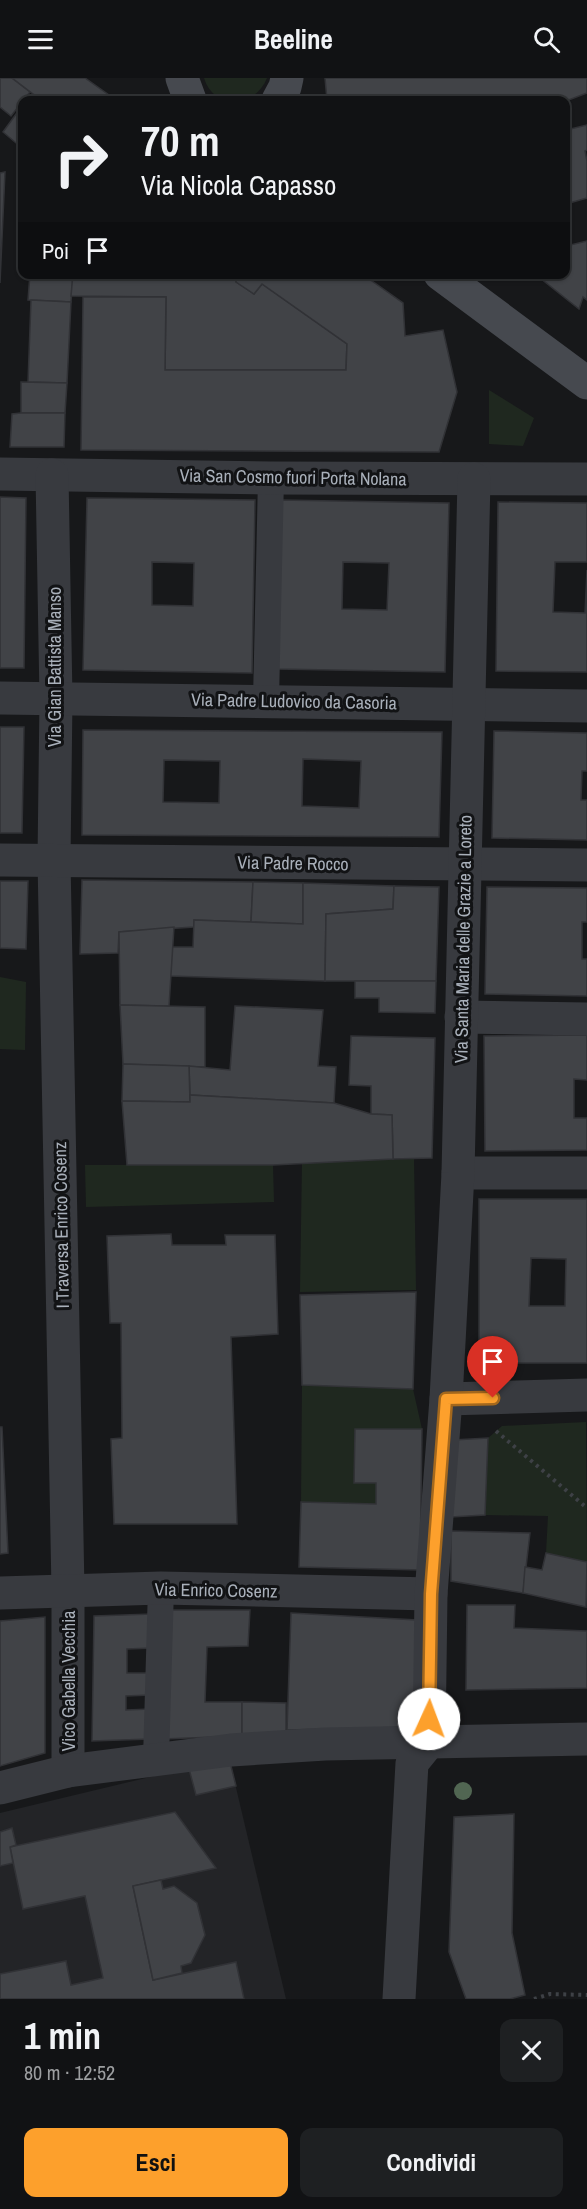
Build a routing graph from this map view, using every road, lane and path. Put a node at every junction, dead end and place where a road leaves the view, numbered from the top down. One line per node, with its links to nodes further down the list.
1 (447, 279): 2 (main road)
2 (587, 383)
3 (0, 474): 4 (street, Via San Cosmo fuori Porta Nolana)
4 (52, 475): 5 (street, Via San Cosmo fuori Porta Nolana); 9 (street, Via Gian Battista Manso)
5 (271, 478): 6 (street, Via San Cosmo fuori Porta Nolana); 10 (street)
6 (474, 478): 7 (street, Via San Cosmo fuori Porta Nolana); 11 (street, Via Santa Maria delle Grazie a Loreto)
7 (587, 479)
8 (0, 698): 9 (street, Via Padre Ludovico da Casoria)
9 (56, 699): 10 (street, Via Padre Ludovico da Casoria); 14 (street, Via Gian Battista Manso)
10 (266, 700): 11 (street, Via Padre Ludovico da Casoria)
11 (468, 704): 12 (street, Via Padre Ludovico da Casoria); 15 (street, Via Santa Maria delle Grazie a Loreto)
12 (587, 706)
13 (0, 860): 14 (street, Via Padre Rocco)
14 (54, 860): 15 (street, Via Padre Rocco); 26 (street, I Traversa Enrico Cosenz)
15 (465, 865): 16 (street, Via Padre Rocco); 17 (street, Via Santa Maria delle Grazie a Loreto)
16 (587, 865)
17 (461, 1017): 18 (street); 19 (street, Via Santa Maria delle Grazie a Loreto)
18 (587, 1019)
19 (458, 1173): 20 (street); 22 (street, Via Santa Maria delle Grazie a Loreto)
20 (587, 1173)
21 (587, 1395): 22 (street)
22 (446, 1399): 28 (street, Via Santa Maria delle Grazie a Loreto)
23 (495, 1431): 24 (path)
24 (587, 1508)
25 (161, 1588): 26 (street, Via Enrico Cosenz); 28 (street, Via Enrico Cosenz); 31 (street)
26 (68, 1590): 27 (street, Via Enrico Cosenz); 32 (street, Vico Gabella Vecchia)
27 (0, 1593)
28 (431, 1594): 30 (street, Via Santa Maria delle Grazie a Loreto)
29 (587, 1738): 30 (street)
30 (429, 1742): 31 (street); 35 (street)
31 (156, 1759): 32 (street)
32 (68, 1772): 33 (street)
33 (0, 1788)
34 (587, 1995): 36 (path)
35 (399, 1999)
36 (534, 1999)

